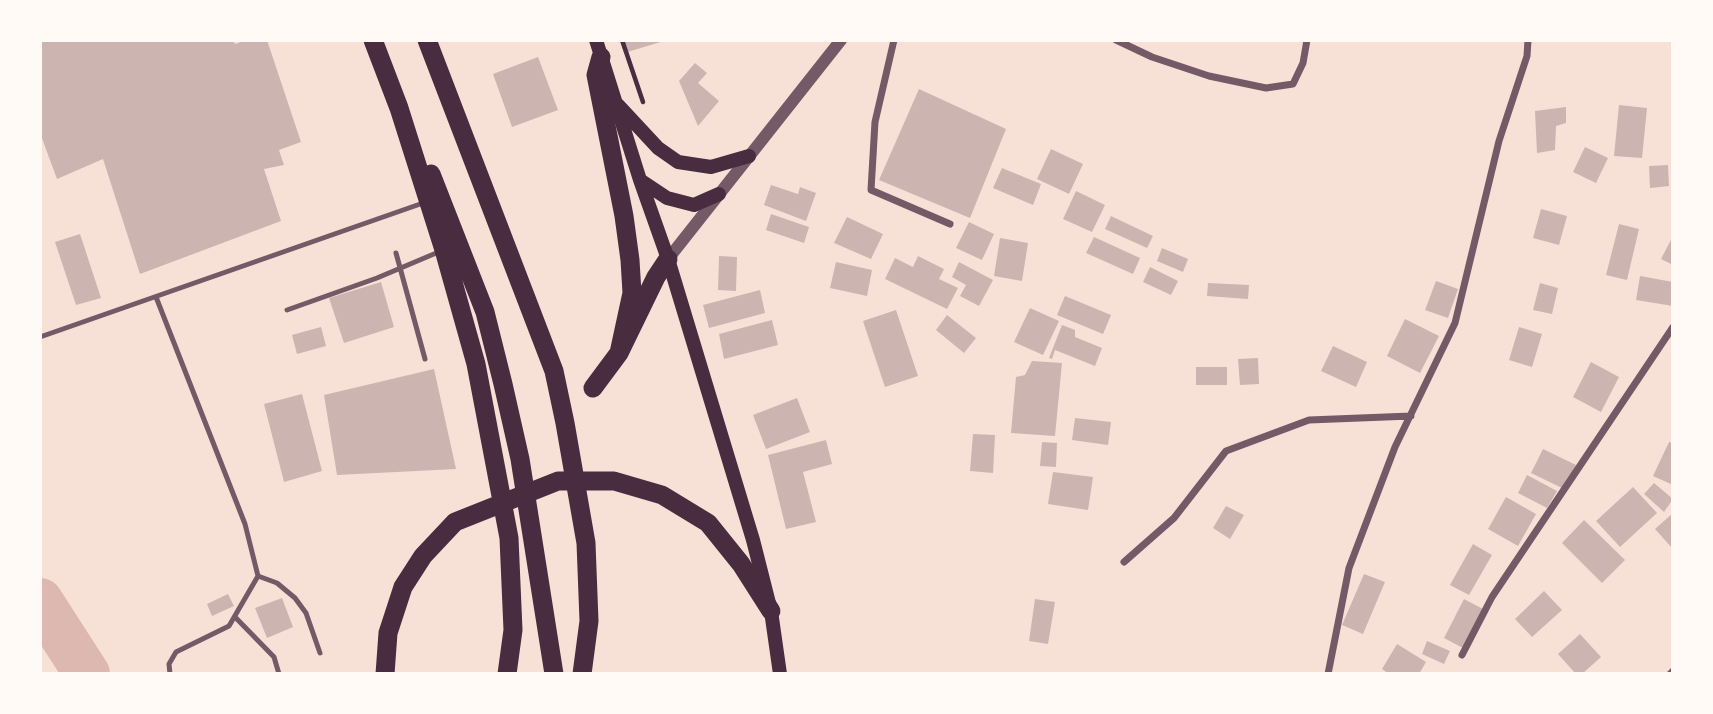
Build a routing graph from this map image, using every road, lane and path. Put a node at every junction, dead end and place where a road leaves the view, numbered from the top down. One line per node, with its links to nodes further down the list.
1 (373, 40): 11 (highway)
2 (427, 40): 41 (highway)
3 (622, 40): 12 (path)
4 (841, 40): 13 (street)
5 (894, 40): 17 (street)
6 (1116, 40): 7 (street)
7 (1307, 40)
8 (1528, 40): 29 (street)
9 (598, 49): 10 (main road); 26 (highway)
10 (616, 102): 13 (main road); 14 (main road)
11 (398, 108): 16 (highway); 40 (highway)
12 (646, 112)
13 (749, 156): 15 (street)
14 (640, 180): 15 (main road); 20 (main road)
15 (719, 194): 20 (street)
16 (429, 201): 18 (highway); 22 (lane)
17 (950, 224)
18 (444, 250): 21 (lane); 39 (highway)
19 (396, 253): 21 (lane)
20 (668, 259): 26 (highway); 32 (main road)
21 (401, 268): 23 (lane); 27 (lane)
22 (156, 296): 25 (lane); 31 (lane)
23 (287, 310)
24 (1673, 327): 35 (street)
25 (40, 337)
26 (619, 353): 28 (highway)
27 (425, 359)
28 (593, 388)
29 (1411, 416): 30 (street); 43 (street)
30 (1124, 562)
31 (258, 576): 33 (lane); 34 (lane)
32 (771, 611): 38 (highway); 42 (main road)
33 (235, 617): 36 (lane); 37 (lane)
34 (320, 653)
35 (1462, 655)
36 (170, 674)
37 (279, 674)
38 (384, 674)
39 (507, 674)
40 (554, 674)
41 (582, 674)
42 (780, 674)
43 (1328, 674)

